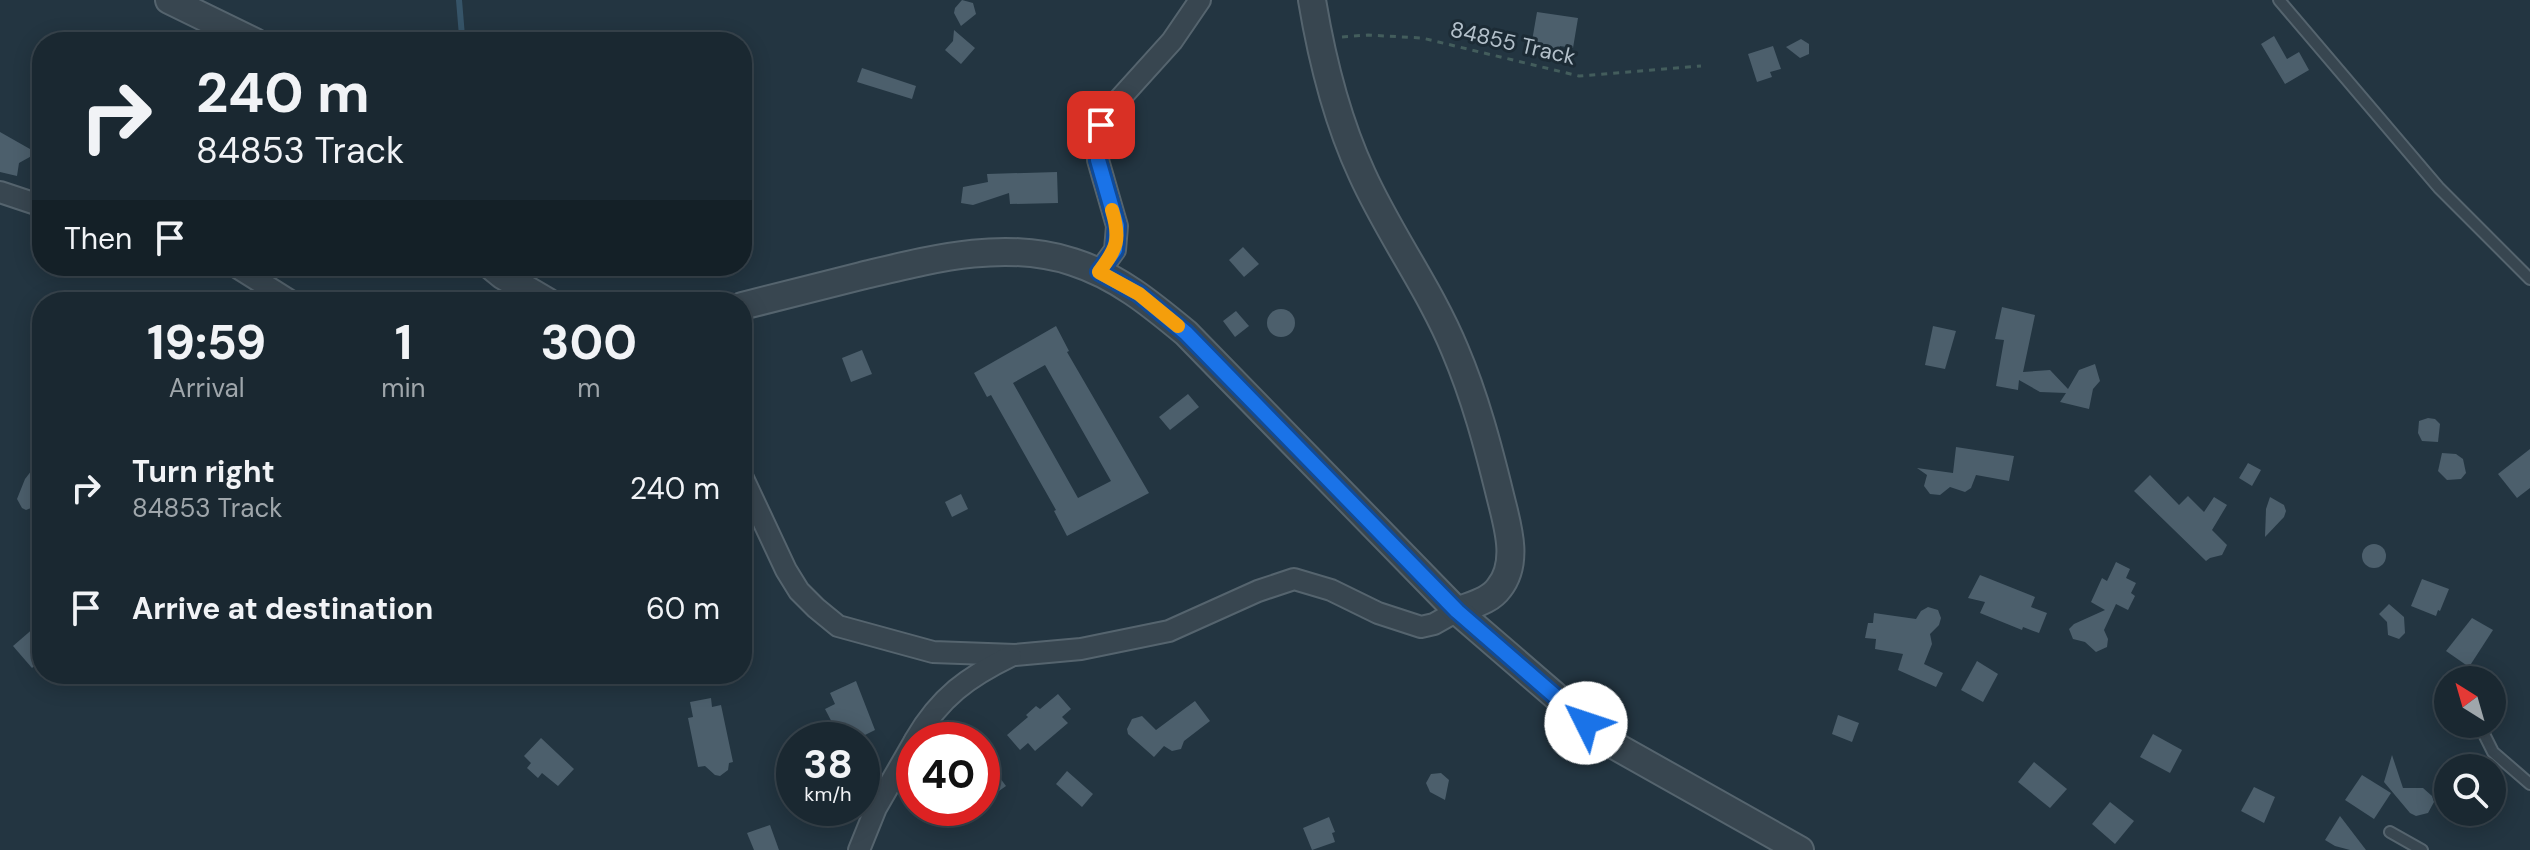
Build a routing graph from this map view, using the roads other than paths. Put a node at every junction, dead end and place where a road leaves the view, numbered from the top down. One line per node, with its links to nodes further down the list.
1 (169, 0): 5 (street)
2 (1200, 0): 8 (street)
3 (1312, 0): 16 (street)
4 (2279, 0): 11 (lane)
5 (235, 32)
6 (0, 192): 7 (street)
7 (32, 203)
8 (1099, 272): 14 (street); 17 (street)
9 (251, 276): 12 (street)
10 (505, 276): 13 (street)
11 (2530, 279)
12 (276, 292)
13 (530, 292)
14 (752, 304)
15 (752, 497): 19 (street)
16 (1499, 589): 17 (street); 18 (street)
17 (1457, 611): 18 (street); 19 (street)
18 (1494, 643): 26 (street)
19 (1015, 655): 20 (street)
20 (927, 722)
21 (2486, 738): 23 (lane)
22 (896, 773): 25 (street)
23 (2530, 784)
24 (2390, 832): 27 (lane)
25 (859, 850)
26 (1800, 850)
27 (2422, 850)

